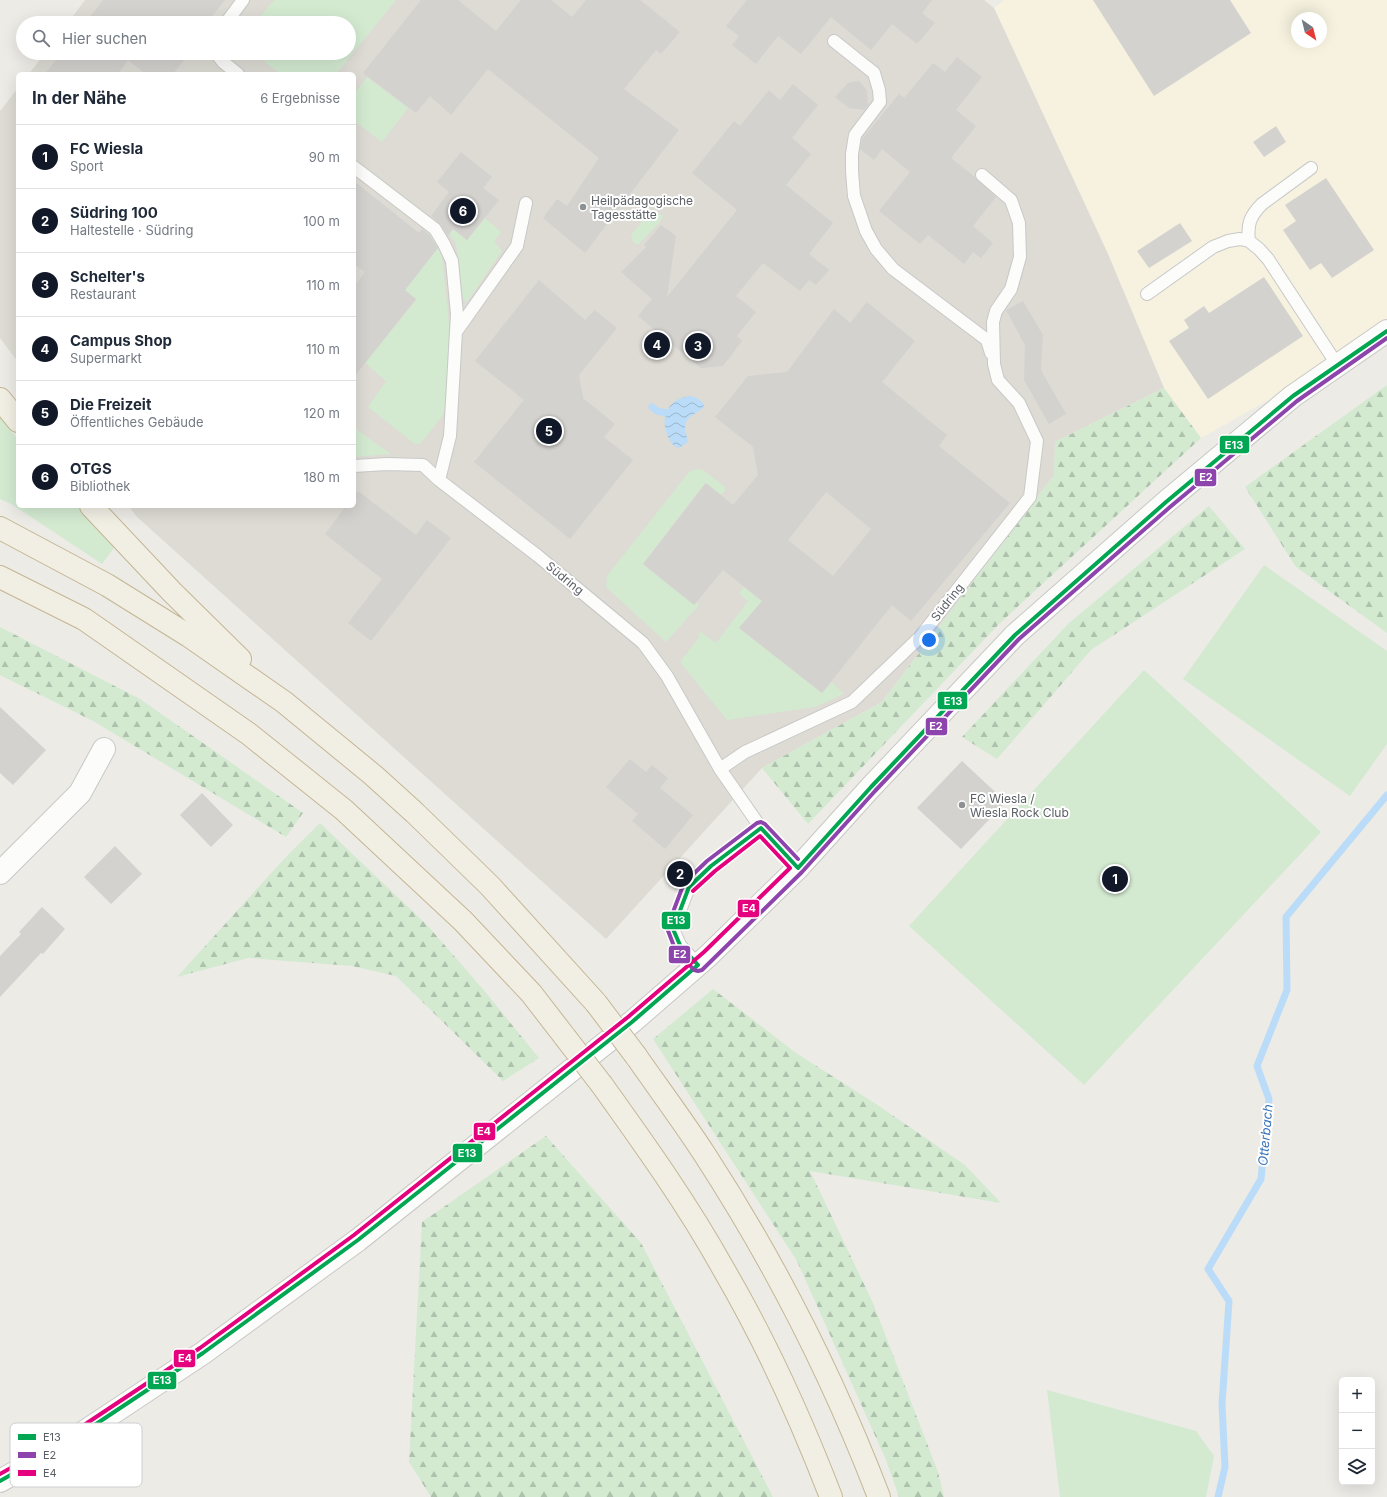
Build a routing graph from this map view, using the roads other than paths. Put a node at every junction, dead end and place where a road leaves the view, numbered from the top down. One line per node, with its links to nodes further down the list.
1 (243, 0): 2 (lane)
2 (231, 16)
3 (834, 41): 14 (lane)
4 (221, 60): 5 (lane)
5 (236, 72)
6 (1311, 168): 10 (lane)
7 (356, 169): 13 (lane)
8 (982, 175): 14 (lane)
9 (526, 203): 13 (lane)
10 (1249, 241): 11 (lane); 15 (lane)
11 (1147, 294)
12 (1387, 331): 15 (street)
13 (456, 332): 19 (lane)
14 (994, 364): 25 (lane, Südring)
15 (1338, 366): 27 (street)
16 (0, 399): 17 (highway)
17 (16, 419)
18 (356, 466): 19 (lane, Südring)
19 (439, 480): 25 (lane, Südring)
20 (94, 508): 23 (highway)
21 (0, 528): 23 (highway)
22 (0, 577): 33 (highway, bridge)
23 (284, 702): 34 (highway, bridge)
24 (104, 749): 28 (street)
25 (720, 769): 26 (lane, Südring)
26 (760, 828): 27 (lane, Südring); 29 (lane)
27 (798, 868): 29 (street)
28 (0, 873)
29 (698, 965): 30 (street)
30 (98, 1423)
31 (10, 1475): 32 (street)
32 (0, 1481)
33 (831, 1497)
34 (879, 1497)

